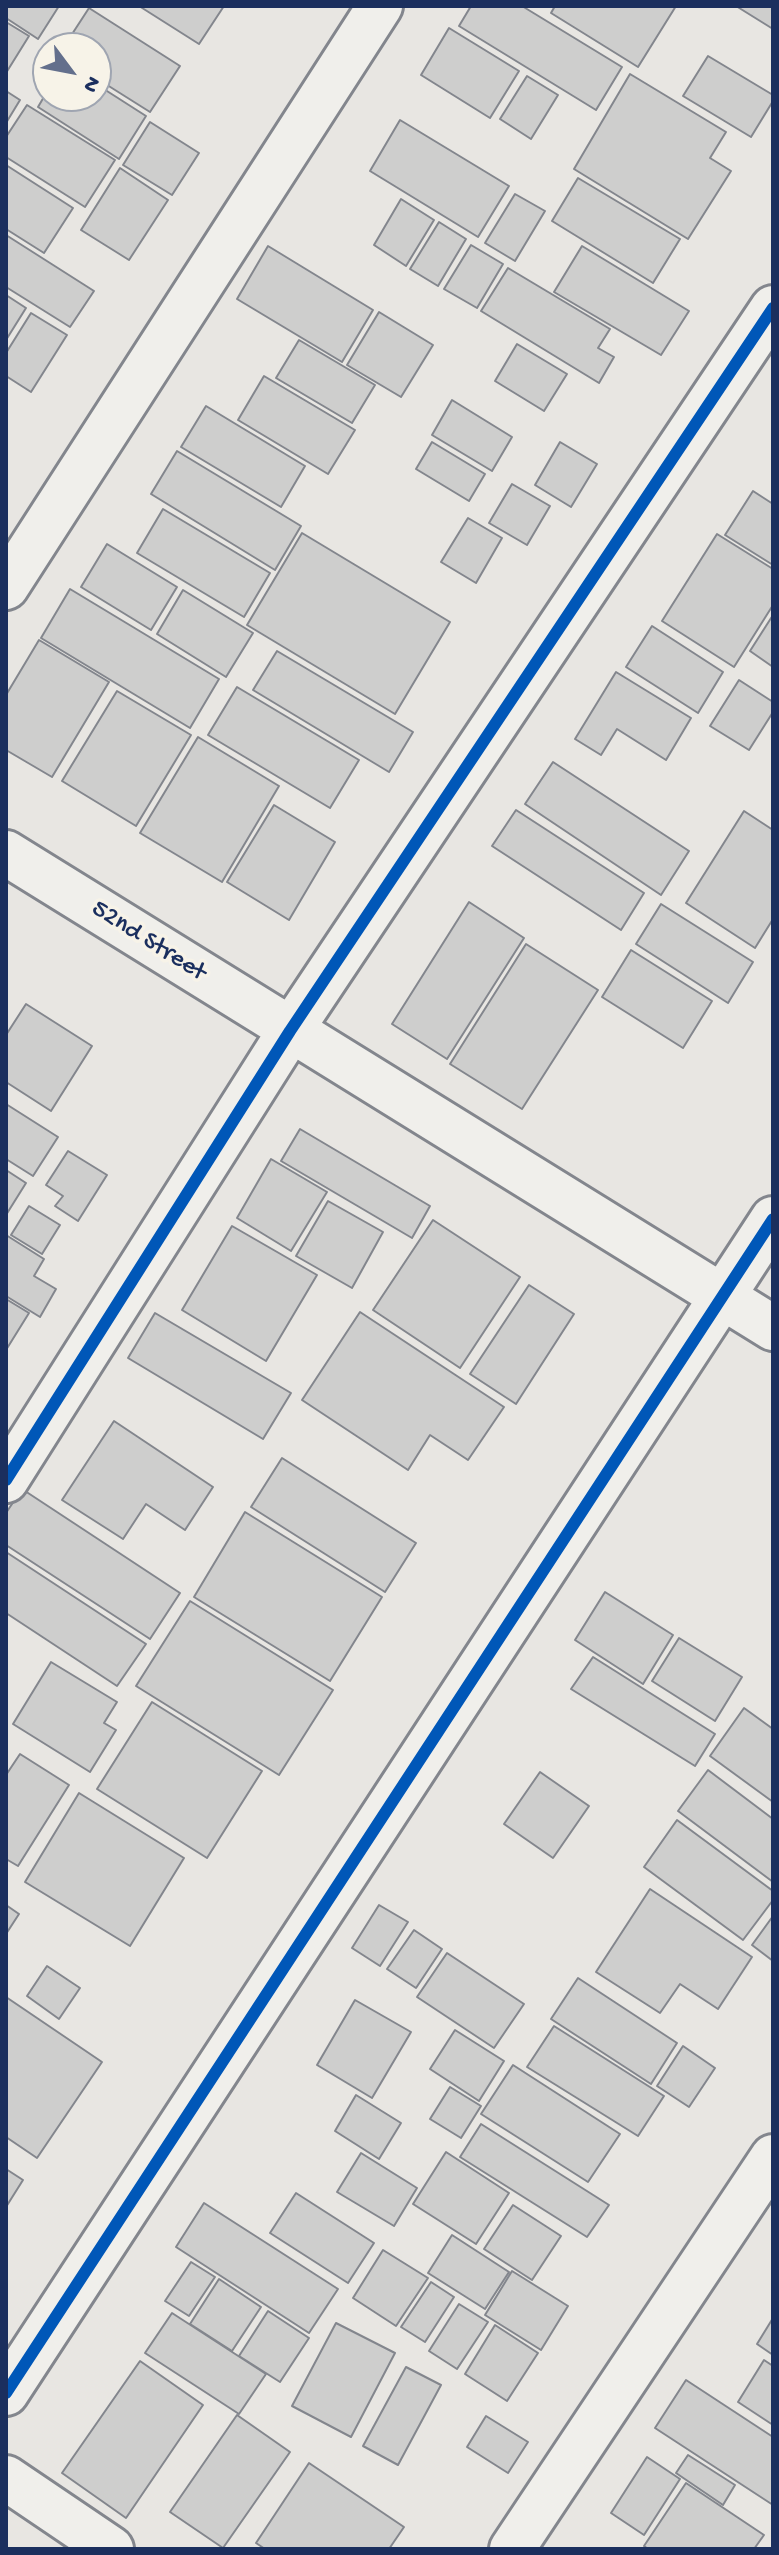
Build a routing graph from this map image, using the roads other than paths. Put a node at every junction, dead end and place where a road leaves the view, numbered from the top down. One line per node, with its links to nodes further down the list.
1 (380, 6): 3 (street)
2 (773, 308): 5 (street)
3 (6, 587)
4 (6, 853): 5 (street, 52nd Street)
5 (290, 1031): 7 (street, 52nd Street); 9 (street)
6 (773, 1219): 7 (street)
7 (723, 1297): 8 (street, 52nd Street); 11 (street)
8 (773, 1328)
9 (6, 1480)
10 (773, 2157): 14 (street)
11 (6, 2393)
12 (6, 2478): 13 (street)
13 (111, 2549)
14 (512, 2549)

